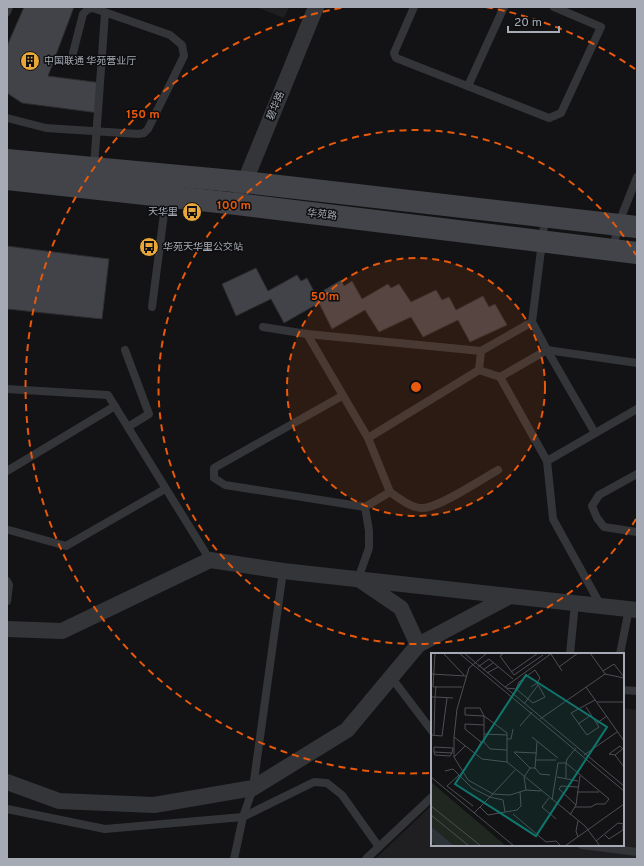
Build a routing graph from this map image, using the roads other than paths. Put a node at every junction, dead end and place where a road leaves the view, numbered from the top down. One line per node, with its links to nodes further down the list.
1 (9, 7): 8 (lane)
2 (316, 7): 18 (street, 碧华路)
3 (414, 7): 11 (lane)
4 (504, 7): 11 (lane)
5 (554, 7): 7 (lane)
6 (94, 8): 9 (lane); 10 (lane)
7 (573, 11): 11 (lane)
8 (7, 12)
9 (105, 13): 13 (lane); 13 (lane)
10 (73, 53)
11 (468, 86)
12 (7, 118): 13 (lane)
13 (96, 131): 15 (lane)
14 (7, 160): 15 (main road, 华苑路)
15 (94, 169): 19 (main road, 华苑路)
16 (637, 177): 22 (lane)
17 (7, 179): 19 (main road, 华苑路)
18 (244, 182): 19 (main road, 华苑路); 20 (street, 碧华路); 21 (main road, 华苑路)
19 (167, 186): 20 (main road, 华苑路); 26 (lane)
20 (236, 204): 23 (main road, 华苑路)
21 (545, 217): 22 (main road, 华苑路); 23 (lane)
22 (628, 226): 24 (lane)
23 (542, 242): 24 (main road, 华苑路); 27 (lane)
24 (613, 250): 25 (main road, 华苑路)
25 (637, 253)
26 (152, 306)
27 (532, 322): 31 (lane); 32 (lane)
28 (263, 327): 29 (lane)
29 (307, 334): 32 (lane); 37 (lane)
30 (125, 350): 40 (lane)
31 (547, 350): 33 (lane); 35 (lane); 41 (lane)
32 (481, 352): 34 (lane)
33 (637, 363)
34 (479, 370): 35 (lane); 42 (lane)
35 (500, 377): 43 (lane)
36 (7, 389): 38 (lane)
37 (342, 396): 42 (lane); 49 (lane)
38 (115, 406): 40 (lane); 45 (lane)
39 (637, 409): 41 (lane)
40 (128, 427): 47 (lane)
41 (596, 433): 43 (lane)
42 (368, 438): 48 (lane)
43 (547, 461): 59 (lane)
44 (498, 470): 48 (lane)
45 (7, 471)
46 (637, 474): 51 (lane)
47 (165, 488): 50 (lane); 52 (lane)
48 (390, 492): 49 (lane)
49 (364, 506): 54 (lane)
50 (8, 529)
51 (637, 532)
52 (210, 560): 53 (street); 61 (street)
53 (283, 571): 54 (street); 70 (lane)
54 (358, 579): 56 (street); 62 (street)
55 (7, 581): 57 (lane)
56 (510, 596): 58 (street); 62 (street)
57 (7, 601)
58 (576, 603): 59 (street); 63 (lane)
59 (601, 606): 60 (street)
60 (633, 609): 64 (lane)
61 (7, 629)
62 (418, 645): 65 (street)
63 (570, 653)
64 (620, 653)
65 (391, 677): 68 (lane); 70 (street)
66 (624, 690): 67 (lane)
67 (637, 692)
68 (431, 730)
69 (7, 782): 70 (street)
70 (253, 788): 73 (lane)
71 (431, 798): 75 (lane)
72 (7, 809): 73 (lane)
73 (243, 817): 75 (lane); 77 (lane)
74 (590, 846): 76 (lane)
75 (379, 847): 78 (lane)
76 (637, 852)
77 (234, 859)
78 (366, 859)

